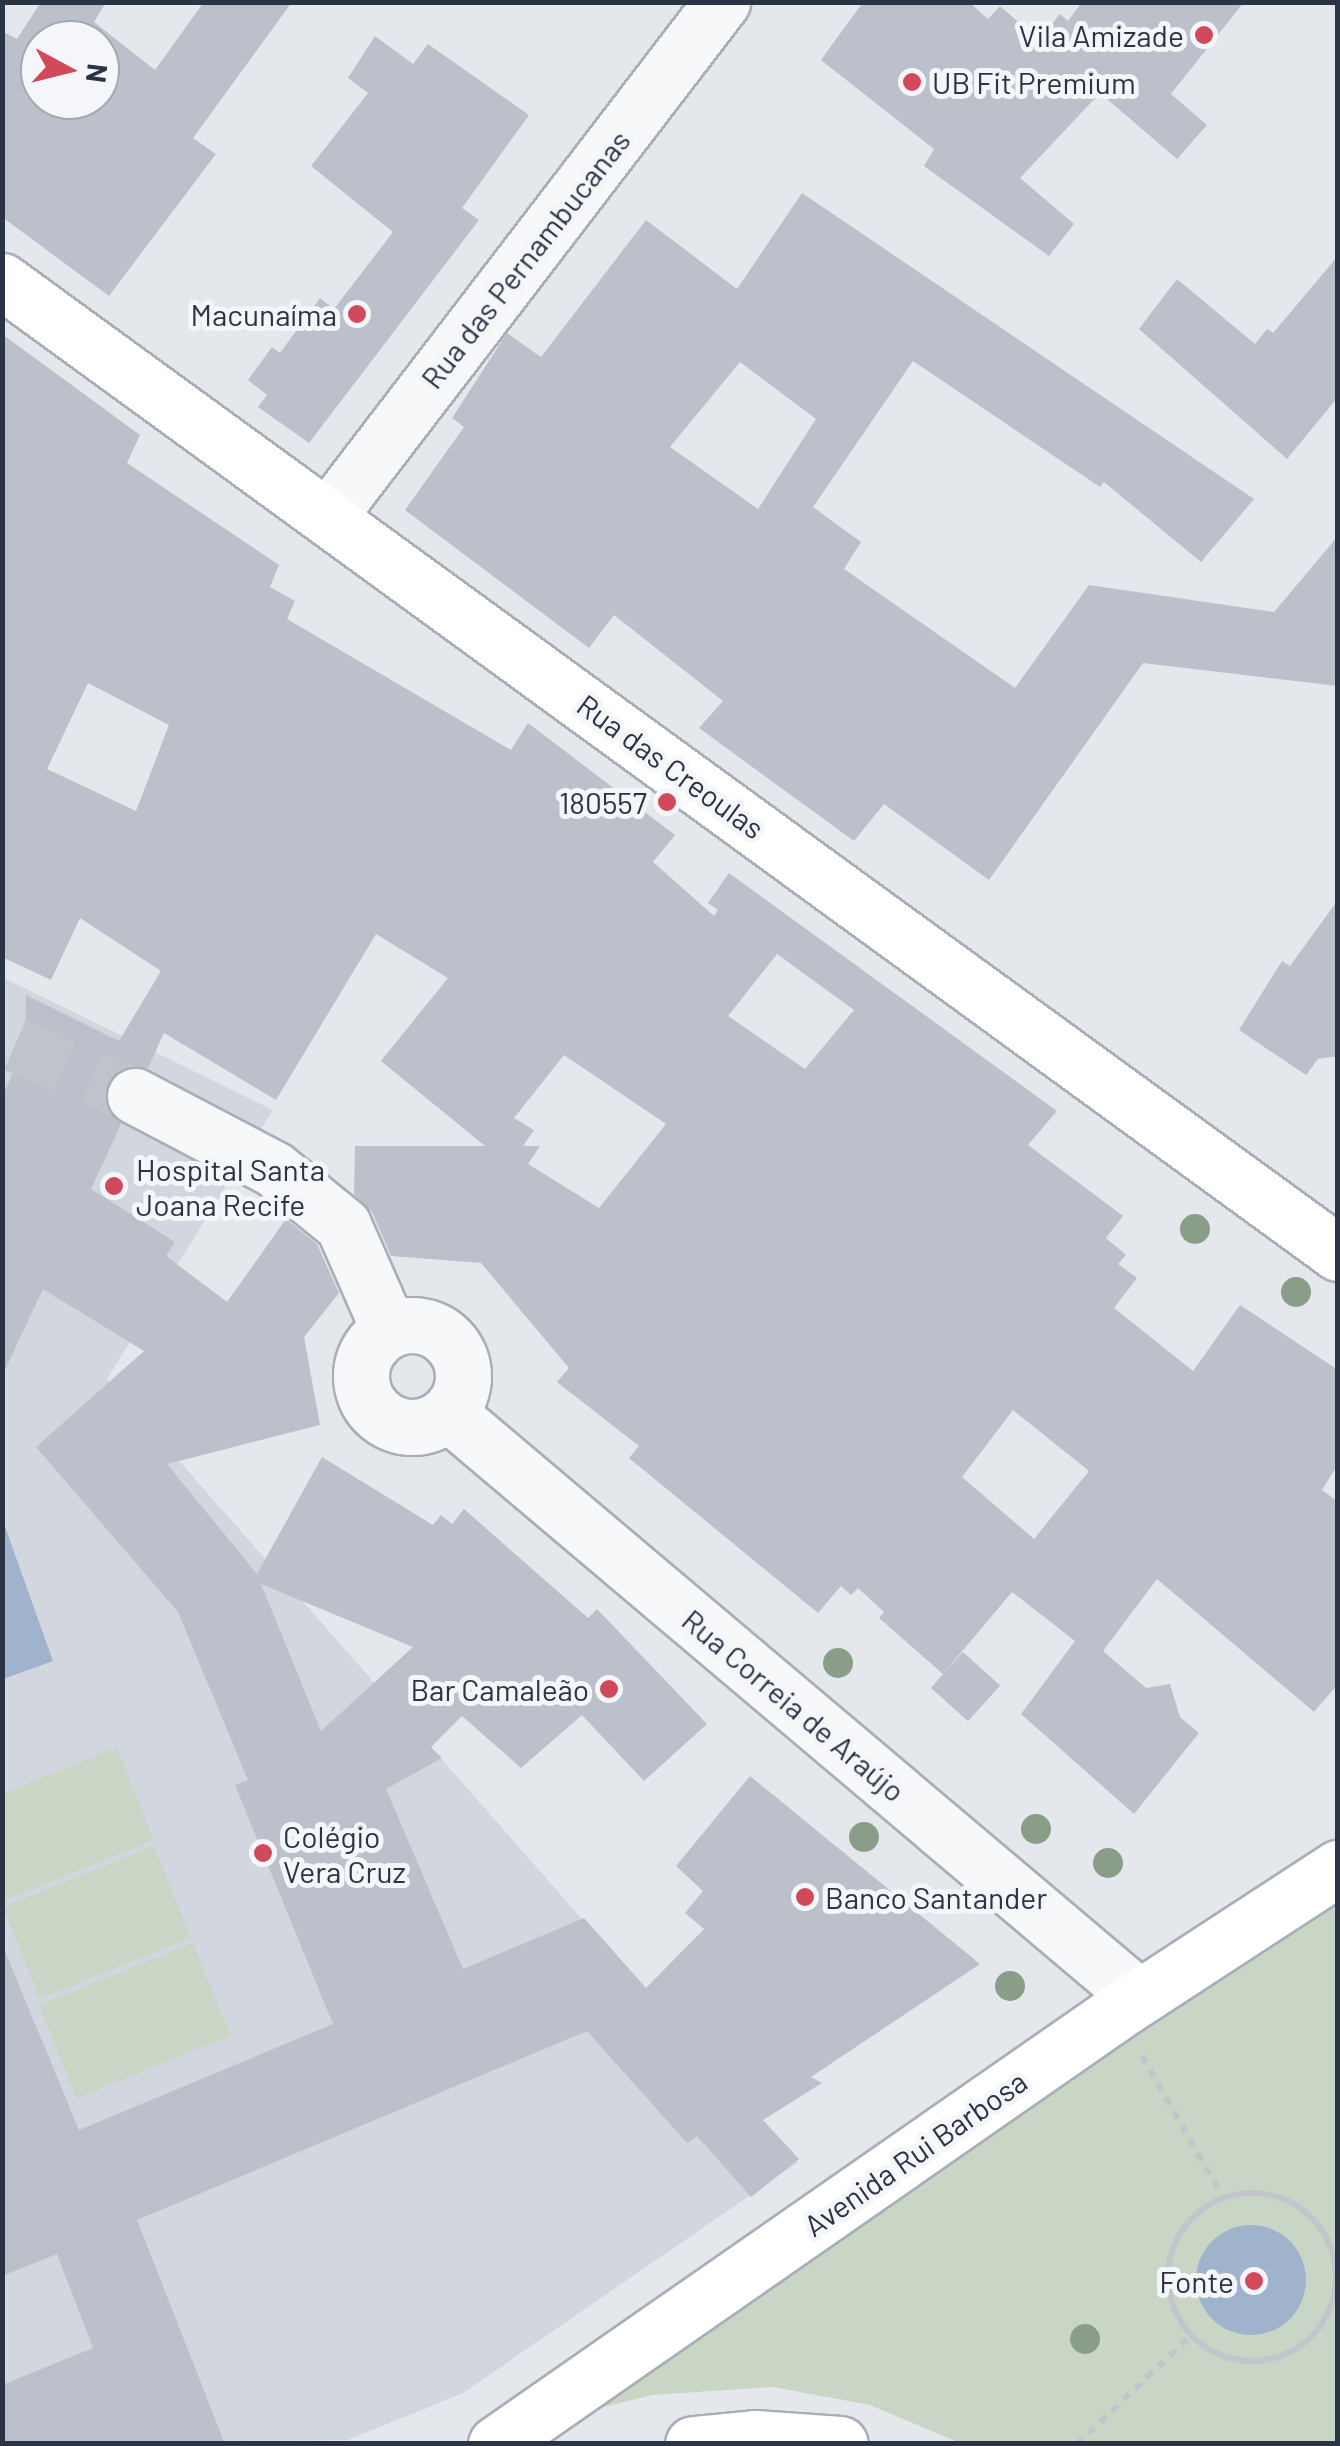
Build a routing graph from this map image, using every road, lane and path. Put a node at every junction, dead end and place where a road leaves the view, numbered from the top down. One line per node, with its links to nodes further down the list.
1 (722, 2): 3 (street, Rua das Pernambucanas)
2 (2, 281): 3 (main road, Rua das Creoulas)
3 (328, 516): 5 (main road, Rua das Creoulas)
4 (135, 1096): 6 (street)
5 (1338, 1253)
6 (389, 1330): 7 (street); 7 (street)
7 (448, 1413): 9 (street, Rua Correia de Araújo)
8 (1338, 1868): 9 (main road, Avenida Rui Barbosa)
9 (1128, 2004): 10 (path); 13 (main road, Avenida Rui Barbosa)
10 (1224, 2199): 11 (path); 12 (path)
11 (1337, 2273): 12 (path)
12 (1192, 2335): 16 (path)
13 (496, 2444)
14 (693, 2444): 15 (main road)
15 (840, 2444)
16 (1078, 2444)

